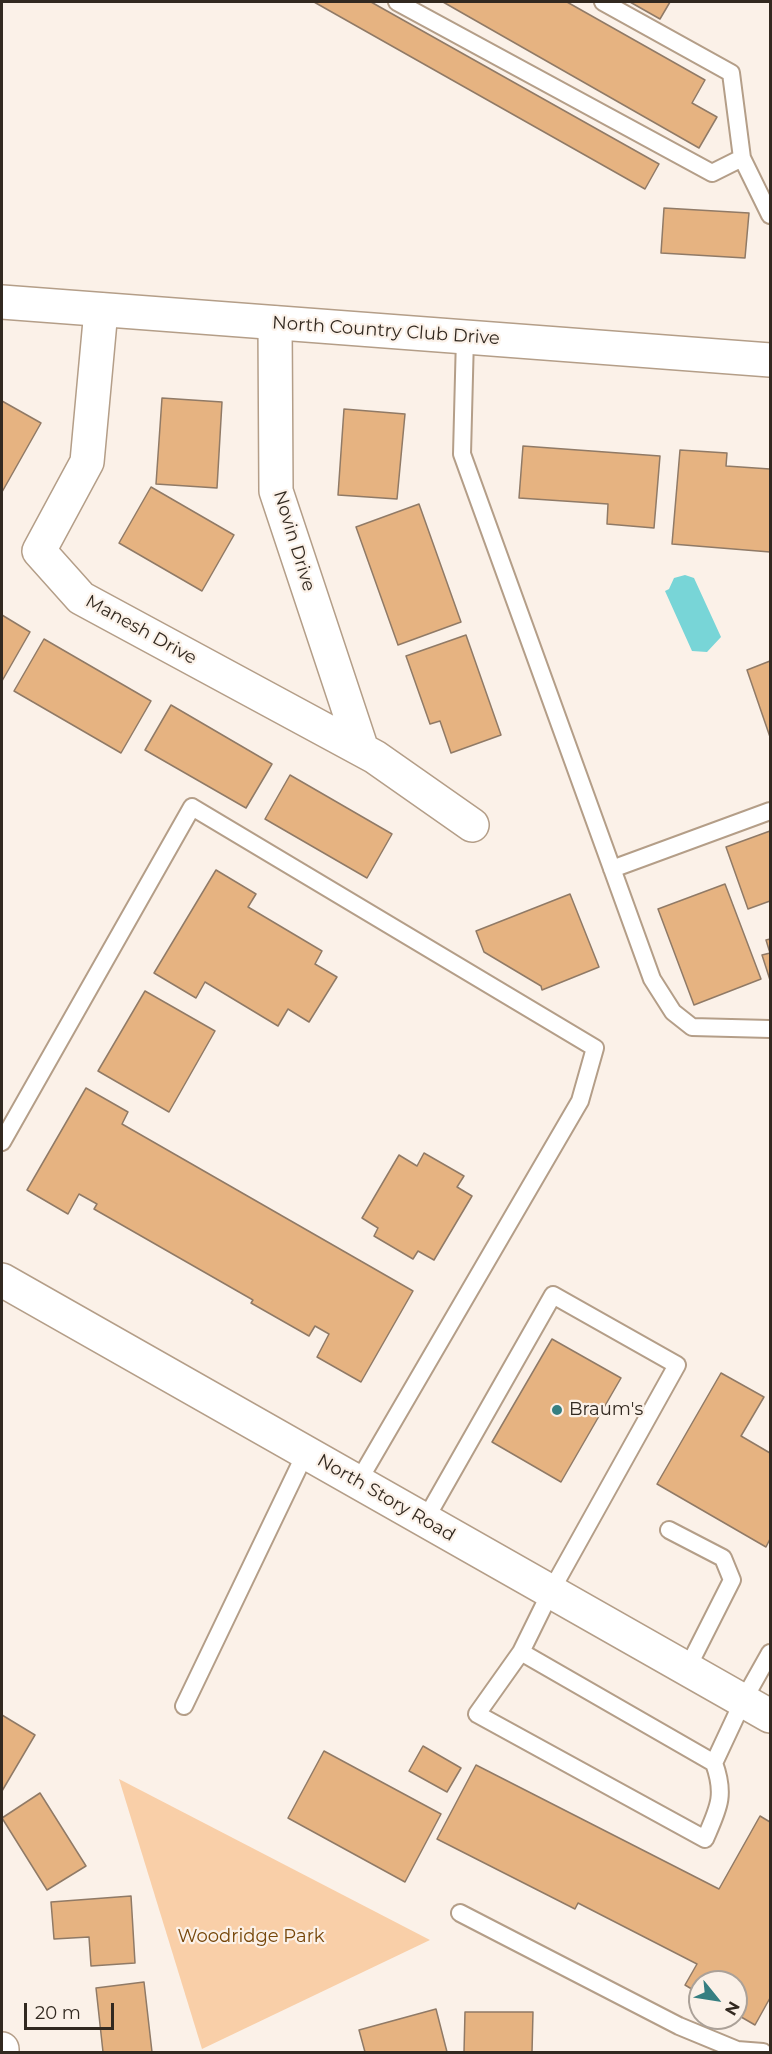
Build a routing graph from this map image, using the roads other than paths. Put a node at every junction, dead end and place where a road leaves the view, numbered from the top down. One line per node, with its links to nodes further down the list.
1 (396, 2): 3 (lane)
2 (603, 2): 3 (lane)
3 (742, 158): 4 (lane)
4 (771, 215)
5 (2, 302): 6 (street, North Country Club Drive)
6 (101, 310): 7 (street, North Country Club Drive); 10 (street, Manesh Drive)
7 (274, 323): 8 (street, North Country Club Drive); 10 (street, Novin Drive)
8 (465, 337): 9 (street, North Country Club Drive); 13 (lane)
9 (771, 360)
10 (362, 750): 12 (street, Manesh Drive)
11 (771, 811): 13 (lane)
12 (472, 825)
13 (612, 869): 14 (lane)
14 (771, 1029)
15 (2, 1142): 18 (lane)
16 (2, 1280): 17 (street, North Story Road)
17 (306, 1452): 18 (street, North Story Road); 25 (lane)
18 (358, 1482): 19 (street, North Story Road)
19 (425, 1520): 21 (street, North Story Road); 21 (lane)
20 (669, 1530): 24 (lane)
21 (551, 1591): 22 (lane); 24 (street, North Story Road)
22 (521, 1652): 27 (lane); 27 (lane)
23 (771, 1653): 26 (lane)
24 (687, 1669): 26 (street, North Story Road)
25 (184, 1706)
26 (757, 1708): 27 (lane)
27 (714, 1763)
28 (460, 1913): 29 (lane)
29 (767, 2052)

